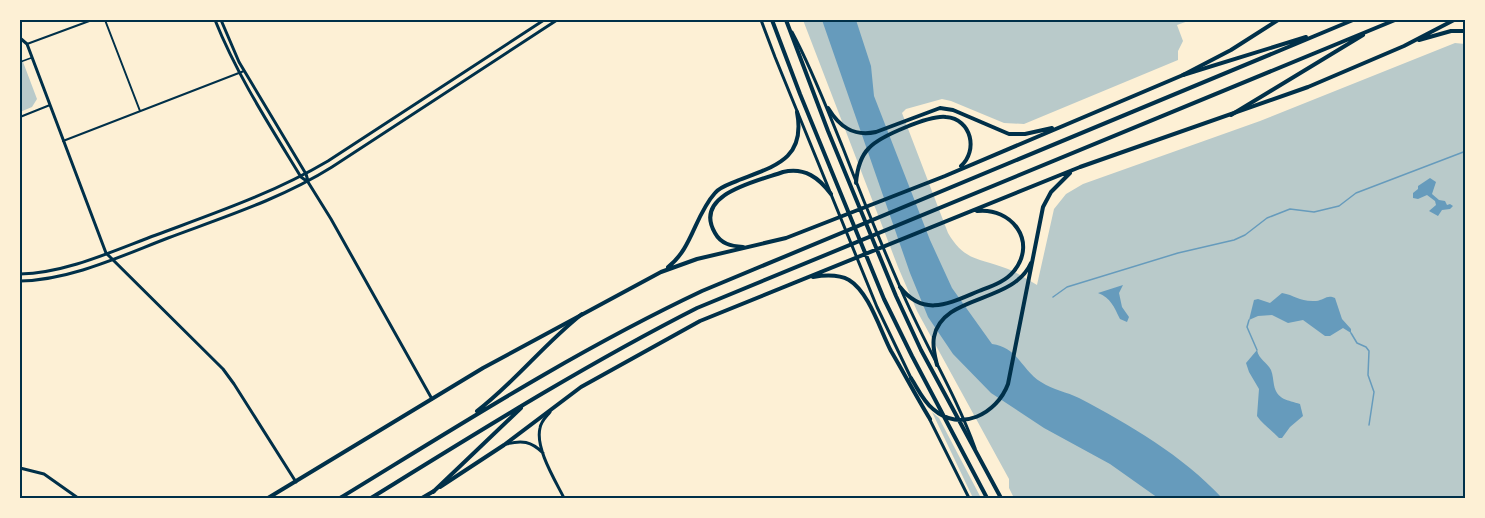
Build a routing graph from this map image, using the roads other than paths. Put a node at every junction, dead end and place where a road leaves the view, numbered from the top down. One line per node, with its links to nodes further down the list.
1 (92, 20): 18 (street)
2 (105, 20): 27 (street)
3 (215, 20): 23 (main road)
4 (221, 20): 22 (main road)
5 (544, 20): 34 (main road)
6 (557, 20): 37 (main road)
7 (761, 20): 28 (main road)
8 (1278, 20): 24 (main road)
9 (1353, 20): 14 (main road)
10 (1395, 20): 15 (main road)
11 (1454, 20): 19 (main road)
12 (772, 21): 71 (main road)
13 (787, 21): 26 (main road); 59 (main road)
14 (1340, 25): 24 (main road); 57 (main road)
15 (1379, 26): 29 (main road); 54 (main road)
16 (1466, 31): 19 (main road)
17 (20, 38): 18 (main road)
18 (27, 44): 20 (main road)
19 (1404, 46): 29 (main road)
20 (32, 58): 21 (street); 25 (main road)
21 (20, 62)
22 (244, 71): 23 (street); 34 (main road)
23 (239, 73): 27 (street); 36 (main road)
24 (1183, 75): 31 (main road)
25 (50, 105): 30 (street); 32 (main road)
26 (828, 108): 31 (main road); 38 (main road)
27 (140, 111): 32 (street)
28 (797, 112): 39 (main road); 45 (main road)
29 (1231, 115): 33 (main road)
30 (20, 117)
31 (1062, 126): 35 (main road)
32 (63, 141): 43 (main road)
33 (1080, 167): 40 (main road); 42 (main road)
34 (306, 174): 36 (main road); 37 (main road)
35 (945, 176): 38 (main road); 41 (main road)
36 (301, 177): 37 (main road); 43 (main road)
37 (308, 182): 44 (main road); 53 (main road)
38 (856, 183): 49 (main road)
39 (831, 194): 41 (main road); 52 (main road)
40 (962, 215): 47 (main road); 49 (main road)
41 (753, 246): 45 (main road)
42 (1035, 252): 51 (main road); 52 (main road)
43 (106, 253): 44 (main road); 46 (main road)
44 (112, 259): 48 (main road); 62 (main road)
45 (661, 272): 50 (main road)
46 (20, 274)
47 (804, 279): 55 (main road); 56 (main road)
48 (20, 281)
49 (900, 287): 51 (main road)
50 (582, 314): 53 (main road); 57 (main road)
51 (937, 364): 59 (main road)
52 (911, 378): 56 (main road)
53 (432, 399): 62 (main road)
54 (528, 401): 63 (main road); 67 (main road)
55 (555, 406): 58 (main road); 60 (main road)
56 (930, 419): 70 (main road)
57 (461, 424): 66 (main road)
58 (504, 445): 60 (main road); 63 (main road)
59 (977, 453): 72 (main road)
60 (544, 454): 69 (main road)
61 (20, 468): 64 (main road)
62 (296, 482): 65 (main road)
63 (433, 492): 68 (main road)
64 (78, 498)
65 (268, 498)
66 (340, 498)
67 (371, 498)
68 (422, 498)
69 (564, 498)
70 (969, 498)
71 (987, 498)
72 (1001, 498)

